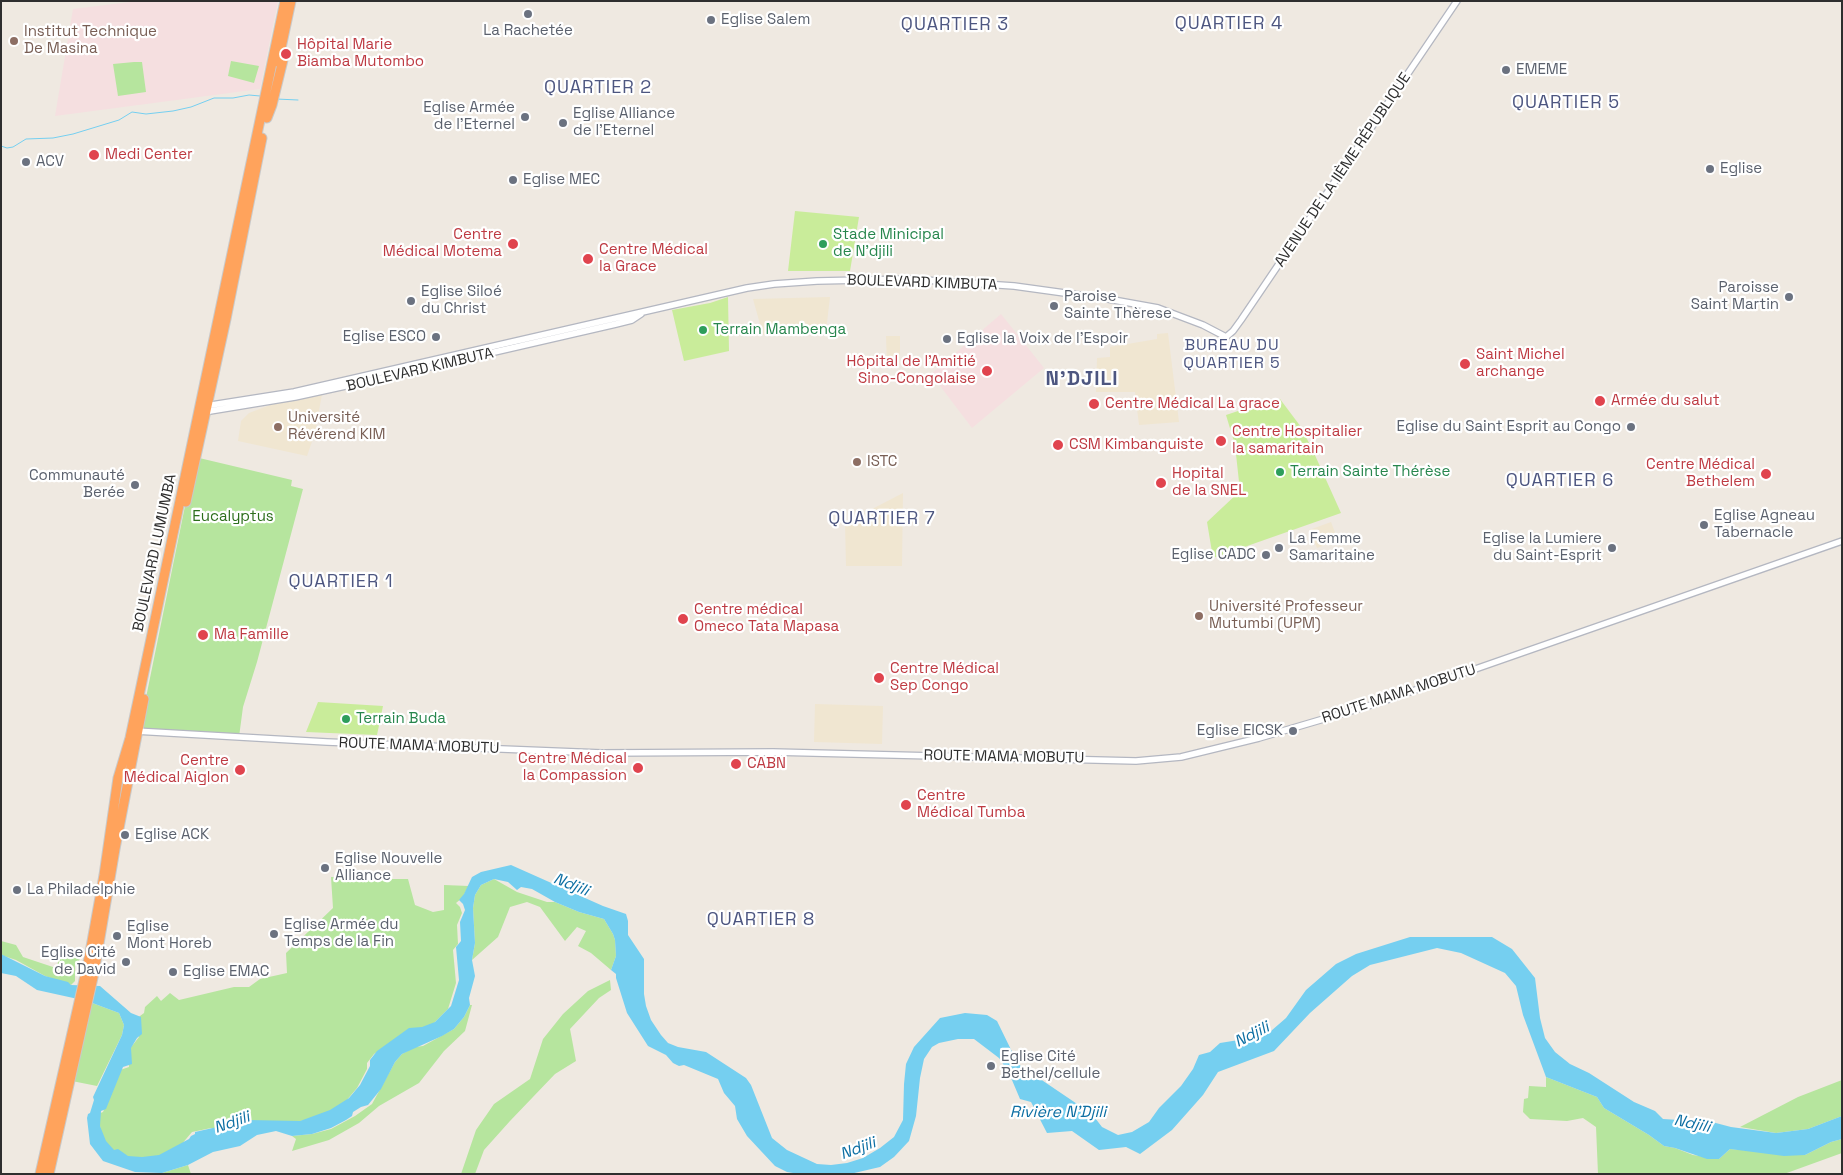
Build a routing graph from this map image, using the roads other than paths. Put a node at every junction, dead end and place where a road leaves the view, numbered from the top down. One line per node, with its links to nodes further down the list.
1 (283, 1): 5 (highway)
2 (291, 1): 5 (highway)
3 (296, 1): 5 (highway)
4 (1457, 1): 6 (street, AVENUE DE LA IIÈME RÉPUBLIQUE)
5 (267, 100): 7 (highway, BOULEVARD LUMUMBA)
6 (1226, 336): 7 (street, BOULEVARD KIMBUTA)
7 (203, 409): 9 (highway, BOULEVARD LUMUMBA)
8 (1842, 541): 9 (street, ROUTE MAMA MOBUTU)
9 (135, 731): 10 (highway, BOULEVARD LUMUMBA)
10 (90, 973): 11 (highway); 11 (highway, BOULEVARD LUMUMBA)
11 (81, 1012): 12 (highway); 13 (highway)
12 (40, 1174)
13 (49, 1174)

